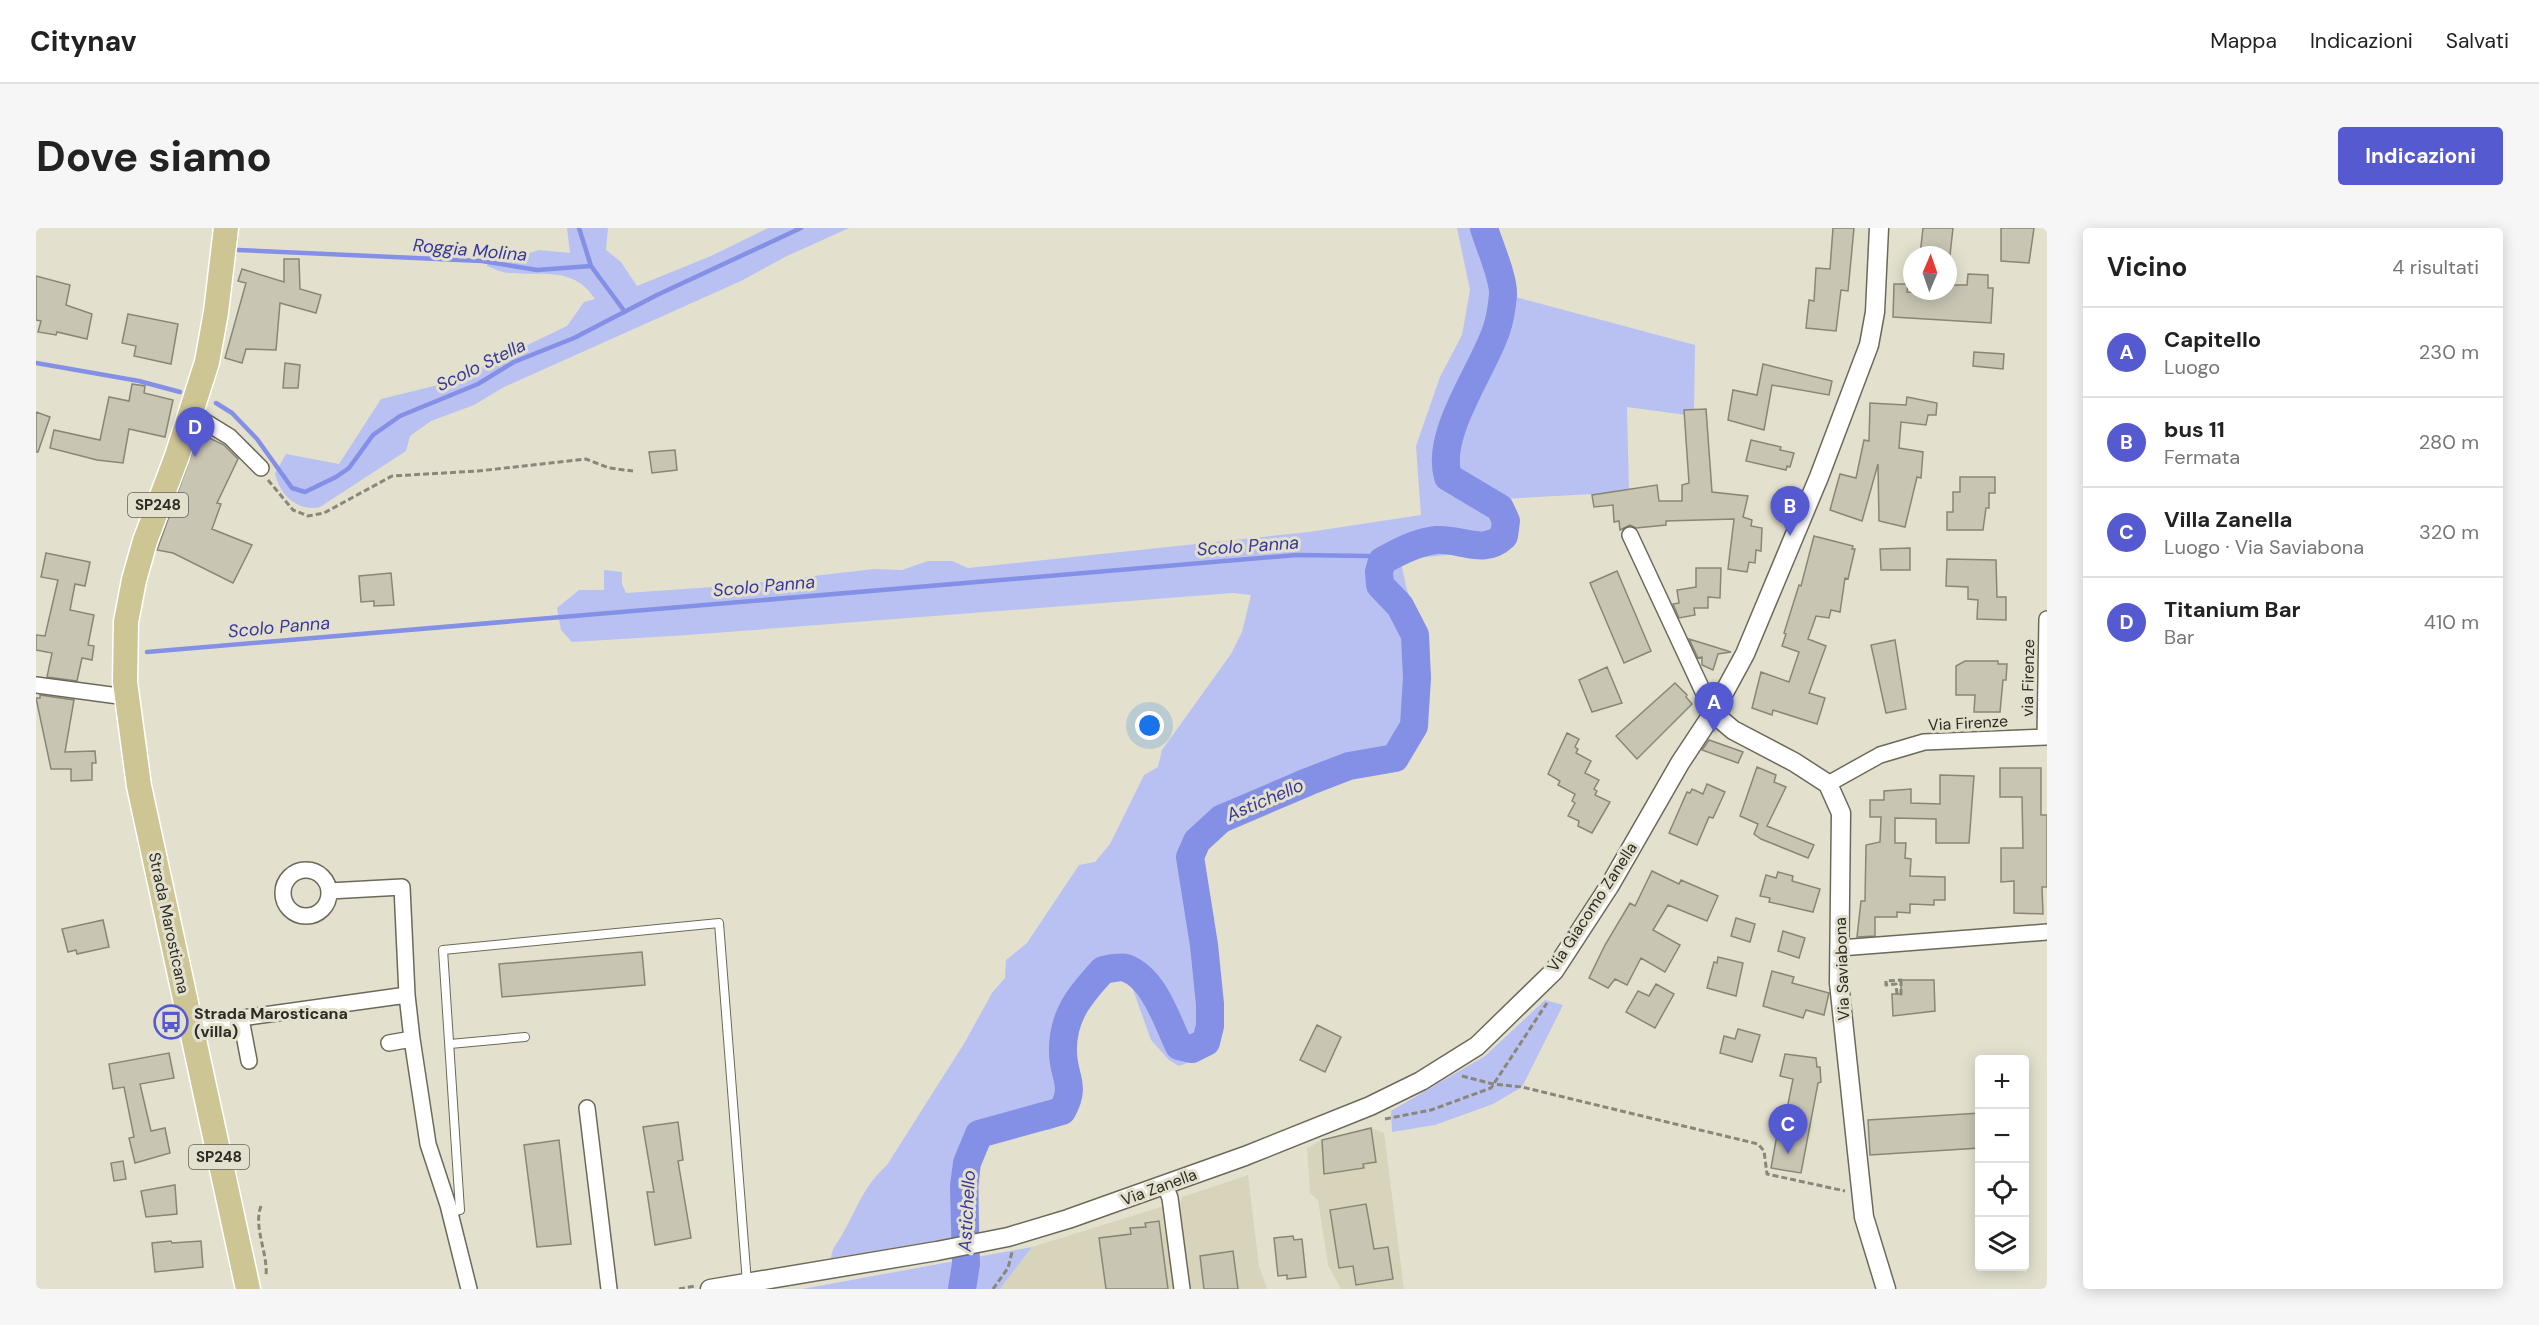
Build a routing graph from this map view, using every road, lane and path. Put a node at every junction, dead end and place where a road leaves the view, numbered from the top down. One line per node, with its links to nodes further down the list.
1 (226, 228): 3 (main road, Strada Marosticana / SP248)
2 (1880, 228): 10 (street, Via Giacomo Zanella)
3 (191, 413): 4 (street); 9 (main road, Strada Marosticana / SP248)
4 (261, 468): 5 (path)
5 (633, 471)
6 (1630, 535): 10 (street)
7 (2047, 619): 11 (street, via Firenze)
8 (36, 685): 9 (street)
9 (126, 697): 20 (main road, Strada Marosticana / SP248)
10 (1713, 713): 12 (street); 26 (street, Via Giacomo Zanella)
11 (2046, 737): 12 (street, Via Firenze)
12 (1828, 784): 15 (street, Via Saviabona)
13 (329, 891): 17 (street)
14 (2047, 932): 15 (street)
15 (1840, 948): 43 (street, Via Saviabona)
16 (1886, 981): 16 (path)
17 (407, 995): 19 (street); 22 (street)
18 (1548, 1001): 27 (path)
19 (241, 1019): 20 (street); 25 (street)
20 (191, 1025): 37 (main road, Strada Marosticana / SP248)
21 (525, 1037): 24 (lane)
22 (412, 1039): 23 (street); 34 (street)
23 (389, 1043)
24 (450, 1044): 34 (lane); 36 (lane)
25 (249, 1061)
26 (1438, 1070): 27 (path); 30 (street, Via Giacomo Zanella)
27 (1493, 1084): 29 (path); 32 (path)
28 (587, 1108): 39 (street)
29 (1380, 1120)
30 (1307, 1132): 31 (street, Via Zanella)
31 (1165, 1185): 35 (street, Via Zanella); 42 (street)
32 (1855, 1192)
33 (261, 1206): 37 (path)
34 (450, 1213): 38 (street)
35 (1016, 1235): 36 (street, Via Zanella); 41 (path)
36 (747, 1282): 40 (street, Via Zanella)
37 (257, 1286)
38 (469, 1289)
39 (609, 1289)
40 (710, 1289)
41 (993, 1289)
42 (1182, 1289)
43 (1886, 1289)

